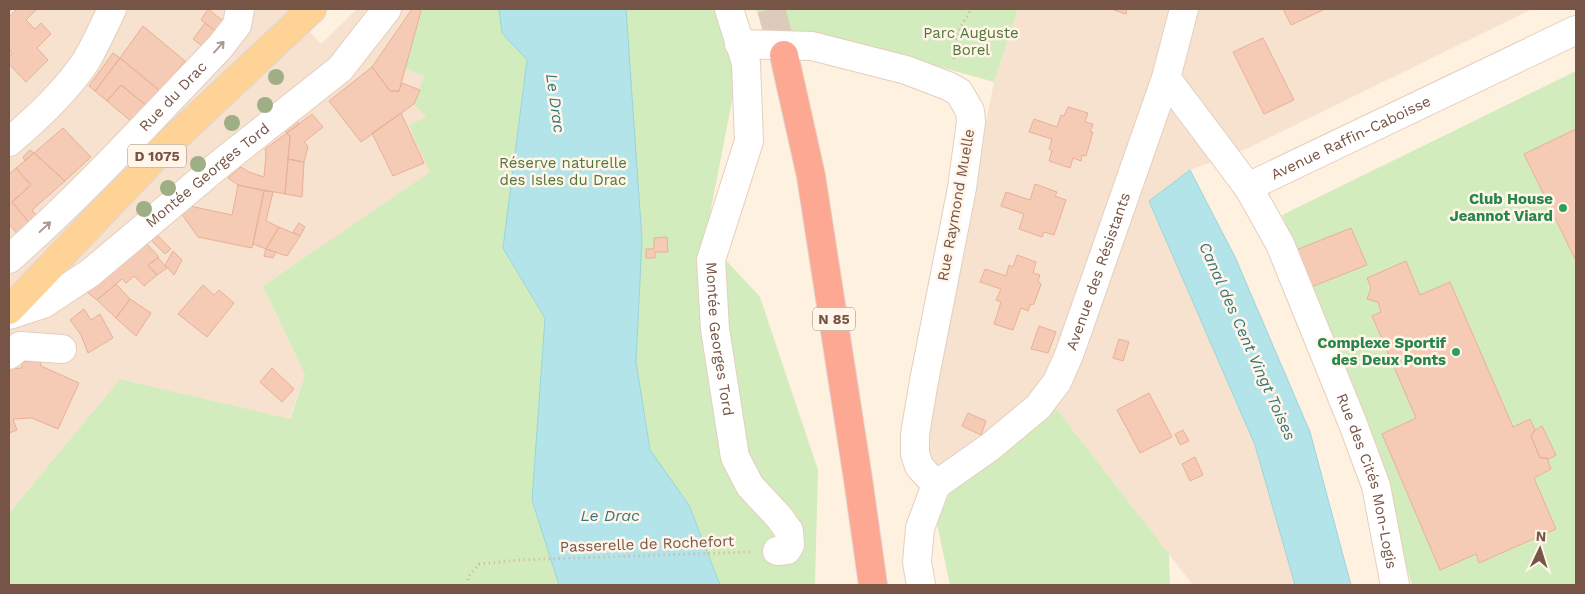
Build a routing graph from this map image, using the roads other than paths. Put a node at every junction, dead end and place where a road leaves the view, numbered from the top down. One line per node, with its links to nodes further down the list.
1 (112, 9): 11 (street)
2 (240, 9): 13 (street, Rue du Drac, one-way to 2)
3 (312, 9): 14 (main road, D 1075)
4 (387, 9): 15 (street, Montée Georges Tord)
5 (729, 9): 8 (street)
6 (1184, 9): 10 (street, Avenue des Résistants)
7 (1576, 30): 12 (street, Avenue Raffin-Caboisse)
8 (739, 44): 18 (street, Rue Raymond Muelle); 19 (street, Montée Georges Tord)
9 (784, 55): 20 (highway, N 85)
10 (1166, 78): 12 (street); 18 (street, Avenue des Résistants)
11 (9, 142)
12 (1248, 187): 22 (street, Rue des Cités Mon-Logis)
13 (9, 259)
14 (9, 310)
15 (9, 315)
16 (62, 349): 17 (street)
17 (9, 355)
18 (936, 486): 21 (street)
19 (777, 551)
20 (873, 585)
21 (921, 585)
22 (1395, 585)

